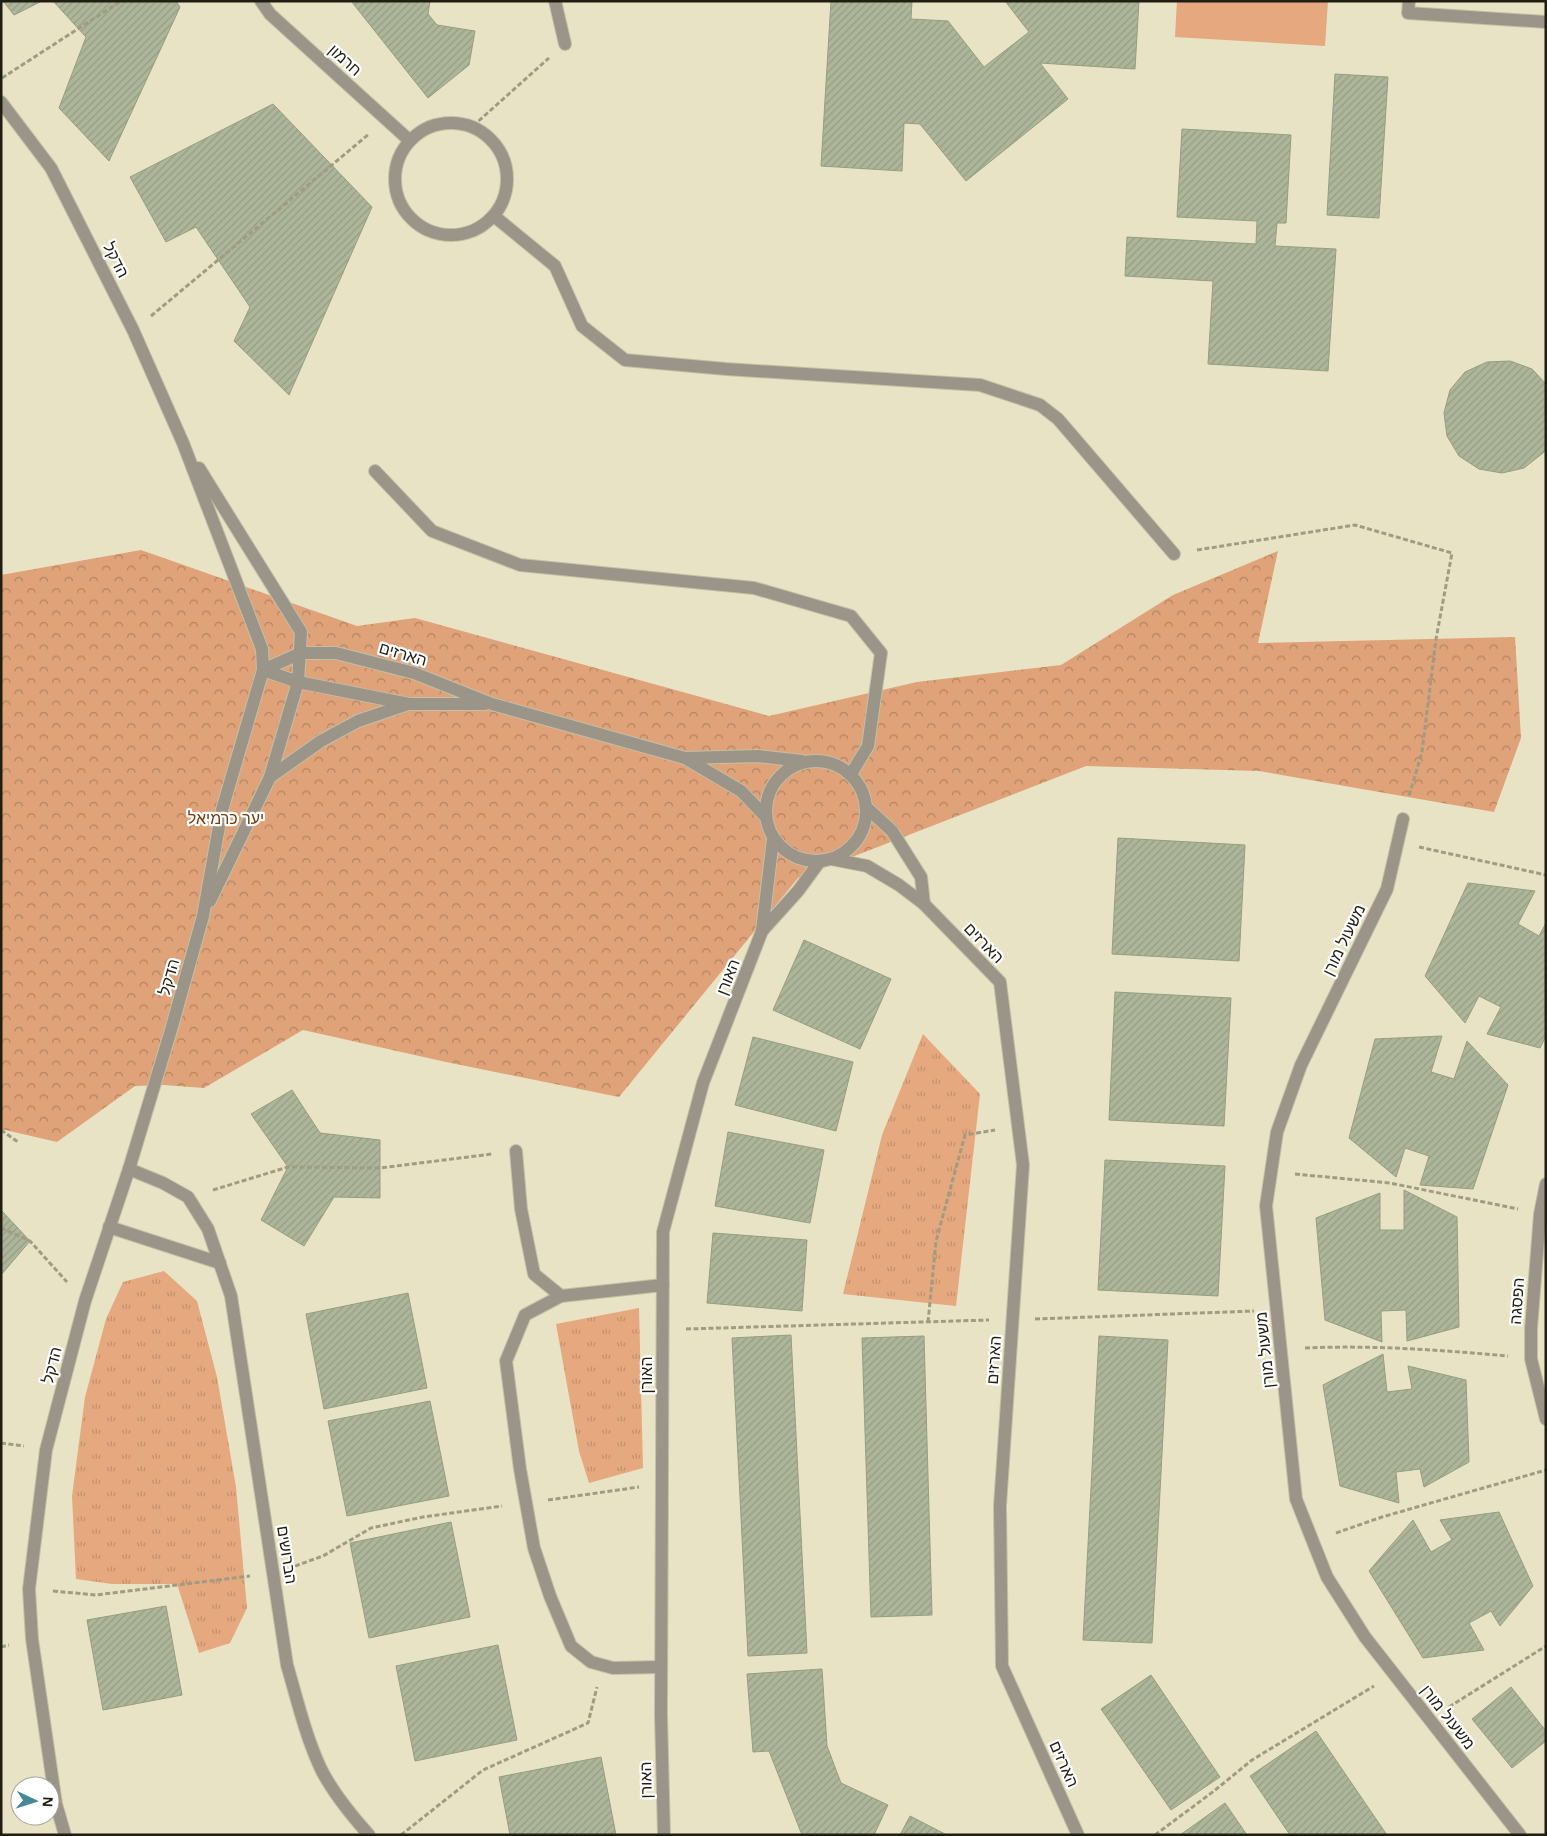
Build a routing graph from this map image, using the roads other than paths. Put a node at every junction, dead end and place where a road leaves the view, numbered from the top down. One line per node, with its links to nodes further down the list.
1 (261, 1): 7 (street, חרמון)
2 (555, 1): 5 (street)
3 (1409, 1): 4 (street)
4 (1546, 22)
5 (565, 44)
6 (1, 102): 9 (street, הדקל)
7 (409, 140): 8 (street); 8 (street)
8 (494, 216): 11 (street)
9 (183, 443): 12 (street, הדקל); 13 (street, הדקל)
10 (375, 470): 19 (street)
11 (1174, 554)
12 (301, 653): 13 (street); 14 (street, הדקל); 16 (street, הארזים)
13 (263, 670): 14 (street); 27 (street, הדקל)
14 (298, 682): 15 (street, הארזים); 20 (street, הדקל)
15 (409, 704): 16 (street, הארזים); 20 (street, הארזים)
16 (492, 704): 17 (street, הארזים)
17 (685, 758): 18 (street, הארזים); 22 (street, הארזים)
18 (805, 761): 19 (street); 22 (street)
19 (851, 774): 21 (street)
20 (270, 777): 27 (street, הדקל)
21 (866, 807): 25 (street); 26 (street)
22 (766, 817): 24 (street)
23 (1403, 818): 42 (street, משעול מורן)
24 (774, 839): 25 (street); 28 (street, האורן)
25 (826, 860): 26 (street, הארזים); 28 (street, האורן)
26 (924, 904): 41 (street, הארזים)
27 (203, 916): 30 (street, הדקל)
28 (762, 931): 34 (street, האורן)
29 (516, 1151): 35 (street)
30 (129, 1169): 32 (street, הדקל); 33 (street, הברושים)
31 (1546, 1184): 36 (street, הפסגה)
32 (110, 1227): 33 (street); 38 (street, הדקל)
33 (220, 1263): 39 (street, הברושים)
34 (663, 1285): 35 (street); 37 (street, האורן)
35 (561, 1296): 37 (street)
36 (1546, 1419)
37 (661, 1668): 40 (street, האורן)
38 (64, 1835)
39 (369, 1835)
40 (664, 1835)
41 (1078, 1835)
42 (1520, 1835)

